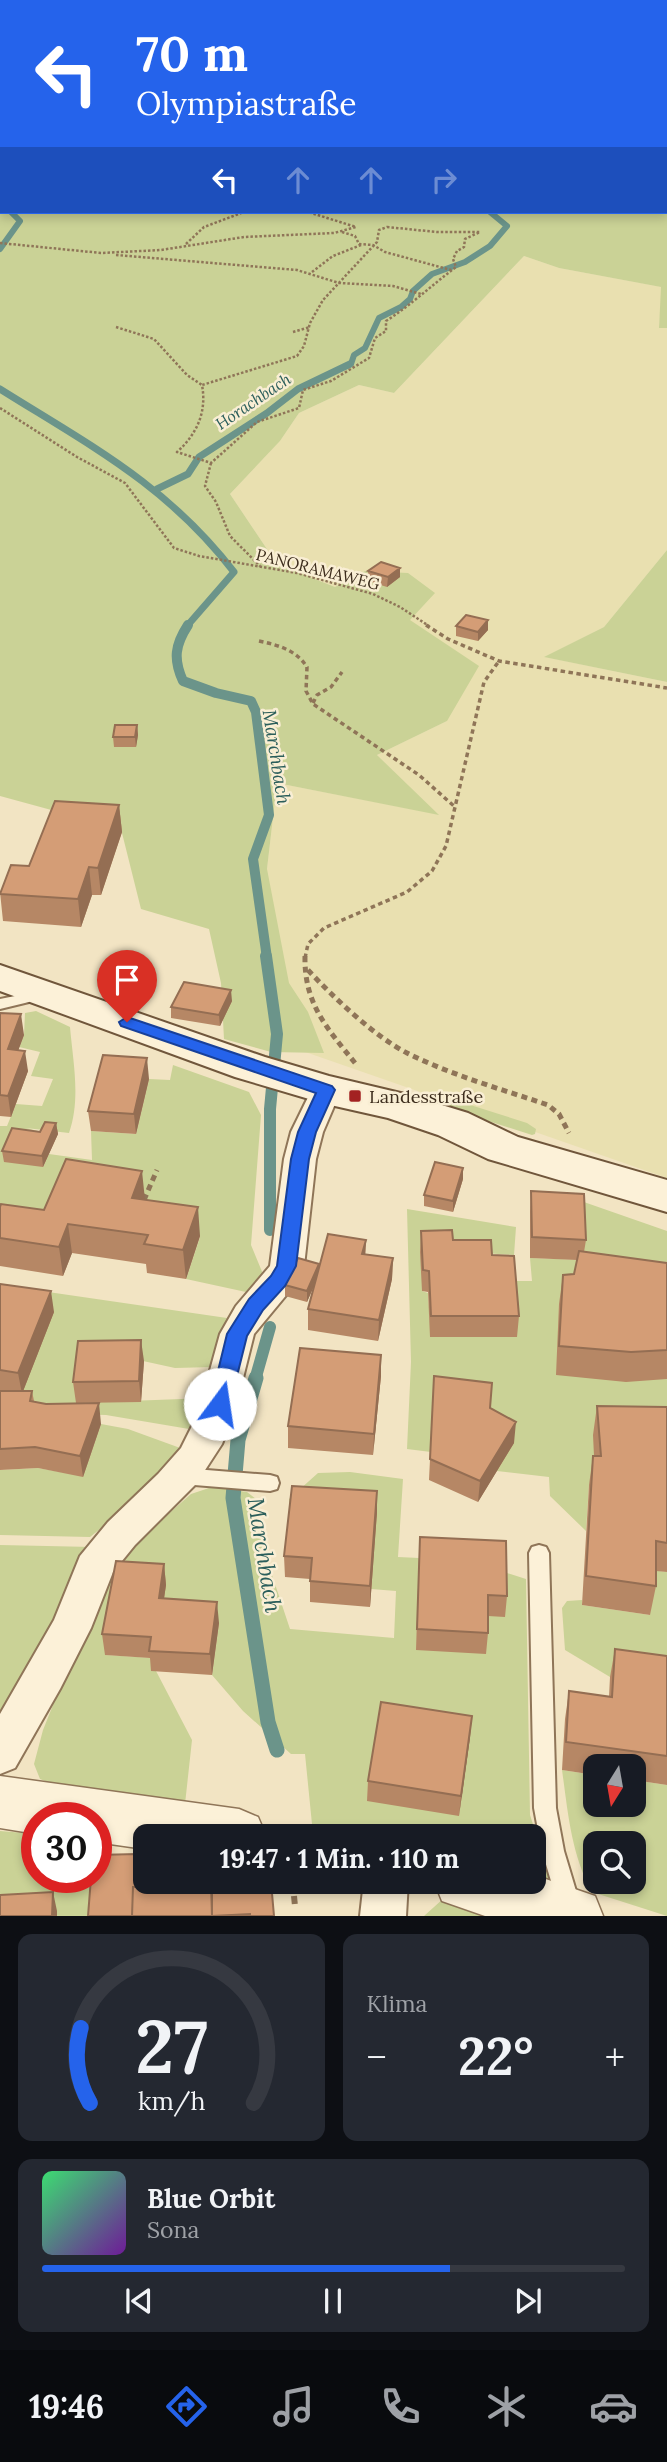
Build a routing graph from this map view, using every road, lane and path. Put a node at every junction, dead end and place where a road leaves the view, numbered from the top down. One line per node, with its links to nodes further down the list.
1 (239, 214): 5 (path)
2 (316, 214): 3 (path)
3 (341, 231): 5 (path); 6 (path)
4 (0, 243): 8 (path)
5 (186, 244): 8 (path)
6 (362, 245): 7 (path); 12 (path)
7 (373, 245): 9 (path); 10 (path); 13 (path)
8 (101, 253): 12 (path)
9 (456, 264): 10 (path); 11 (path)
10 (446, 267): 11 (path)
11 (451, 270): 14 (path)
12 (309, 273): 13 (path)
13 (339, 283): 14 (path); 16 (path)
14 (422, 295): 20 (path)
15 (116, 327): 18 (path)
16 (310, 327): 17 (path); 17 (path)
17 (308, 335): 18 (path)
18 (202, 384): 20 (path)
19 (0, 408): 21 (path, PANORAMAWEG)
20 (211, 463): 21 (path)
21 (260, 566): 23 (path, PANORAMAWEG)
22 (259, 640): 26 (path)
23 (499, 661): 25 (path, PANORAMAWEG); 27 (path)
24 (342, 672): 26 (path)
25 (667, 688)
26 (313, 704): 27 (path)
27 (455, 808): 28 (path)
28 (306, 966): 32 (path); 33 (path)
29 (0, 977): 30 (main road)
30 (37, 990): 31 (lane); 32 (main road)
31 (0, 1004)
32 (328, 1090): 33 (main road); 37 (street)
33 (580, 1169): 35 (main road)
34 (157, 1170): 36 (path)
35 (667, 1196)
36 (144, 1200)
37 (181, 1475): 38 (lane); 40 (street)
38 (261, 1483)
39 (539, 1553): 48 (lane)
40 (0, 1754)
41 (0, 1802): 42 (street)
42 (155, 1824)
43 (385, 1894): 47 (street)
44 (504, 1894): 48 (street)
45 (294, 1896): 46 (path)
46 (295, 1906)
47 (383, 1916)
48 (574, 1916)

